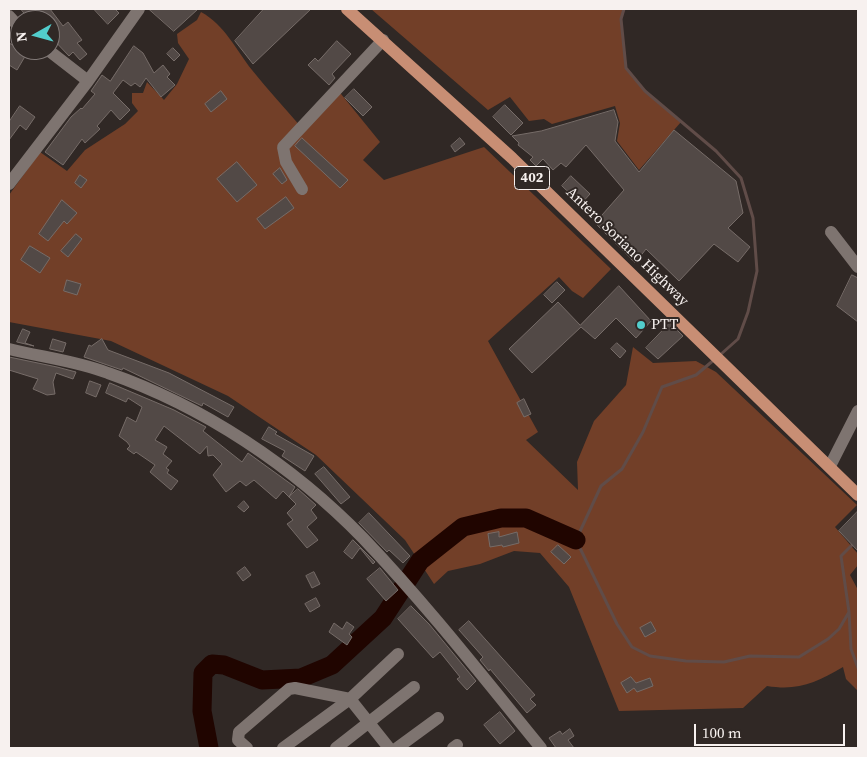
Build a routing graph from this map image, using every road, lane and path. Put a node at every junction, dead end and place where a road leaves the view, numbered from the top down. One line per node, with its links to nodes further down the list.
1 (139, 9): 5 (street)
2 (347, 9): 3 (main road, Antero Soriano Highway / 402)
3 (383, 40): 7 (street); 12 (main road, Antero Soriano Highway / 402)
4 (60, 59): 5 (street)
5 (88, 81): 6 (street)
6 (9, 184)
7 (302, 189)
8 (831, 232): 9 (street)
9 (858, 267)
10 (9, 349): 24 (street)
11 (858, 411): 12 (street)
12 (830, 466): 13 (main road, Antero Soriano Highway / 402)
13 (858, 494)
14 (398, 654): 16 (street)
15 (414, 687): 18 (street)
16 (350, 699): 18 (street); 19 (street); 20 (street)
17 (438, 718): 23 (street)
18 (369, 723): 21 (street); 22 (street)
19 (247, 748)
20 (284, 748)
21 (336, 748)
22 (389, 748)
23 (397, 748)
24 (541, 748)

